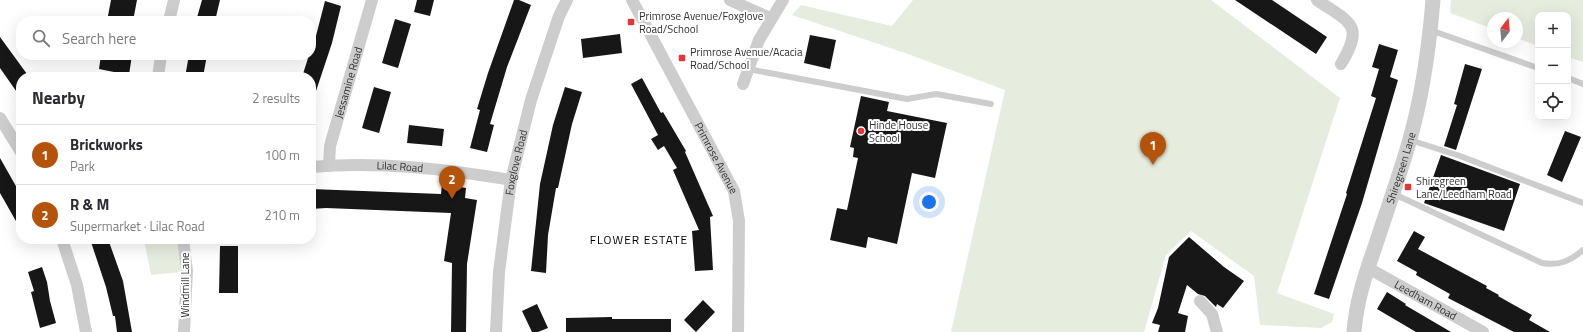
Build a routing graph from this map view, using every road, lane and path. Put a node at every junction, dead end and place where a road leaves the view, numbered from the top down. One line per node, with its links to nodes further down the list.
1 (174, 0): 9 (street)
2 (372, 0): 24 (street, Jessamine Road)
3 (567, 0): 26 (street, Foxglove Road)
4 (632, 0): 37 (street, Primrose Avenue)
5 (730, 0): 10 (street)
6 (783, 0): 10 (street)
7 (1318, 0): 13 (street)
8 (1433, 0): 11 (street, Shiregreen Lane)
9 (170, 16)
10 (770, 18): 15 (street)
11 (1430, 30): 14 (lane); 22 (street, Shiregreen Lane)
12 (161, 60): 16 (street)
13 (1341, 64)
14 (1535, 67)
15 (748, 69): 18 (street); 20 (lane)
16 (159, 72)
17 (1571, 79): 19 (lane)
18 (743, 84)
19 (1583, 84)
20 (991, 104)
21 (0, 118): 23 (street)
22 (1410, 139): 27 (street, Shiregreen Lane); 28 (lane)
23 (16, 144)
24 (329, 165): 25 (street, Lilac Road); 26 (street, Lilac Road)
25 (316, 166)
26 (511, 180): 36 (street, Foxglove Road)
27 (1392, 194): 31 (lane); 32 (street, Shiregreen Lane)
28 (1583, 203)
29 (64, 244): 34 (street)
30 (184, 244): 35 (street, Windmill Lane)
31 (1583, 250)
32 (1368, 268): 39 (street, Shiregreen Lane); 40 (street, Leedham Road)
33 (1200, 301): 38 (street)
34 (86, 332)
35 (184, 332)
36 (496, 332)
37 (738, 332)
38 (1217, 332)
39 (1354, 332)
40 (1483, 332)

